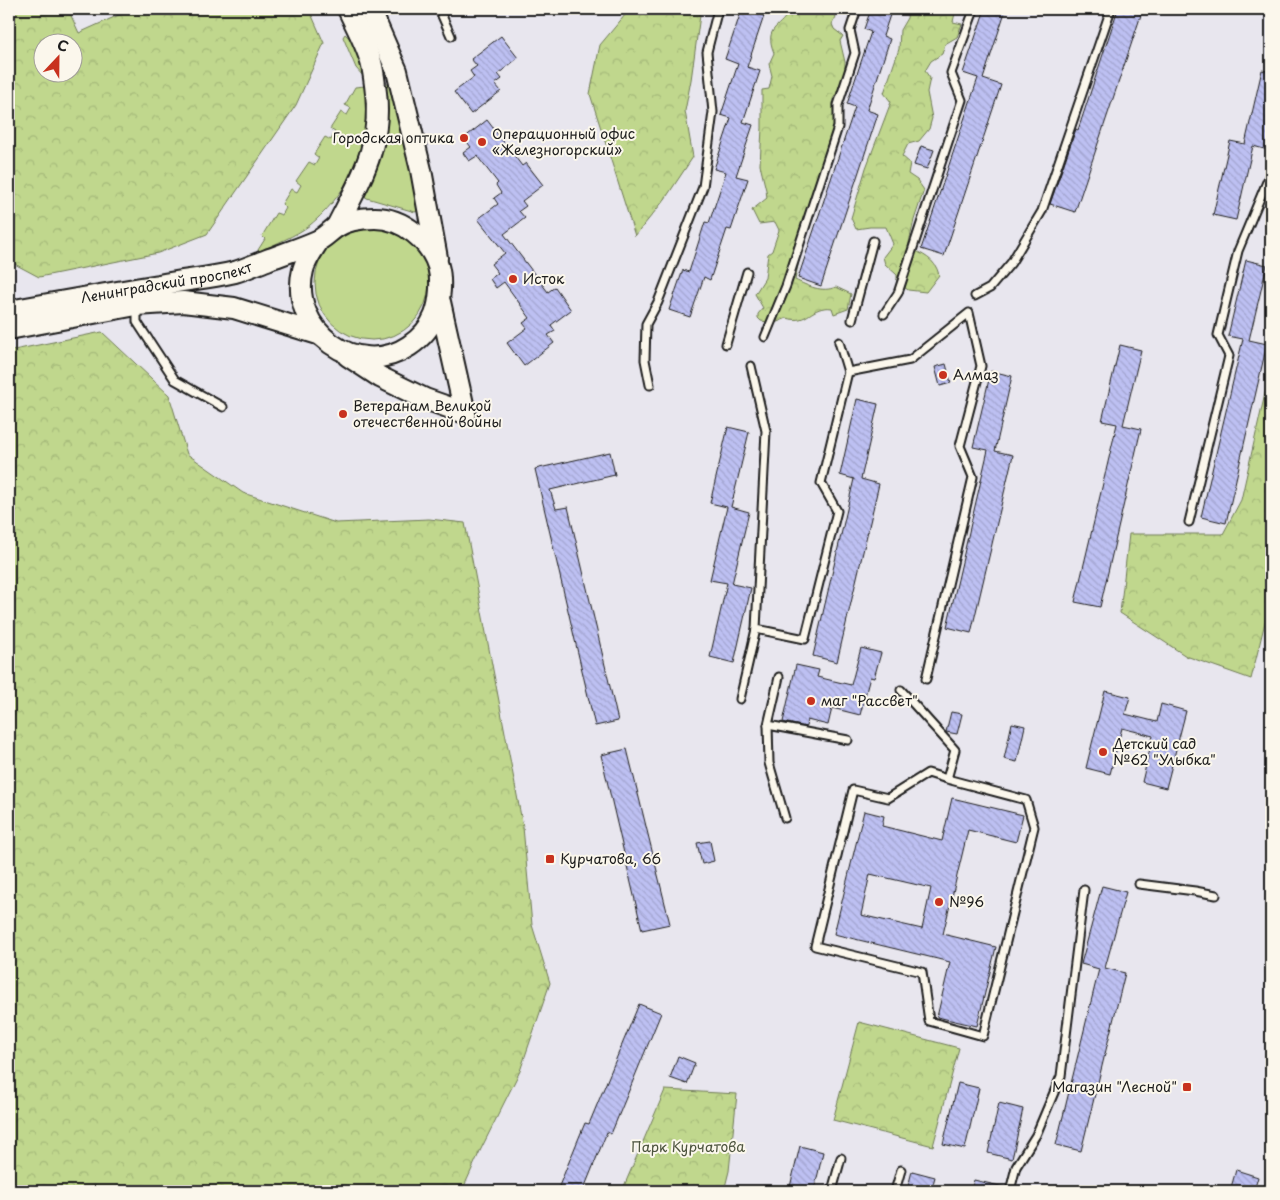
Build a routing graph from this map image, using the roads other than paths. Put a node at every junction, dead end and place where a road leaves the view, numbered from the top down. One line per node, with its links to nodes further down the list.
1 (348, 9): 10 (main road)
2 (370, 9): 13 (main road)
3 (438, 9): 8 (lane)
4 (718, 9): 29 (lane)
5 (857, 9): 23 (lane)
6 (1111, 9): 15 (lane)
7 (974, 10): 19 (lane)
8 (451, 36)
9 (1271, 172): 31 (lane)
10 (337, 226): 11 (main road); 13 (main road)
11 (319, 240): 18 (main road, Ленинградский проспект); 22 (main road)
12 (873, 241): 20 (lane)
13 (438, 267): 16 (main road)
14 (748, 272): 25 (lane)
15 (975, 296)
16 (440, 302): 26 (main road); 26 (main road)
17 (136, 305): 21 (main road, Ленинградский проспект); 22 (main road, Ленинградский проспект); 30 (lane)
18 (9, 311)
19 (884, 314)
20 (852, 320)
21 (9, 329)
22 (318, 334): 26 (main road)
23 (765, 337)
24 (839, 342): 28 (lane)
25 (726, 344)
26 (338, 350)
27 (751, 366): 32 (lane)
28 (848, 372): 32 (lane); 34 (lane)
29 (650, 384)
30 (224, 407)
31 (1189, 522)
32 (756, 629): 36 (lane)
33 (779, 677): 37 (lane)
34 (926, 679)
35 (901, 690): 39 (lane)
36 (740, 699)
37 (768, 725): 38 (lane); 40 (lane)
38 (848, 740)
39 (947, 779): 39 (lane)
40 (785, 818)
41 (1139, 884): 43 (lane)
42 (1084, 890): 48 (lane)
43 (1216, 895)
44 (841, 1158): 46 (lane)
45 (900, 1170): 47 (lane)
46 (832, 1191)
47 (895, 1191)
48 (1010, 1191)

